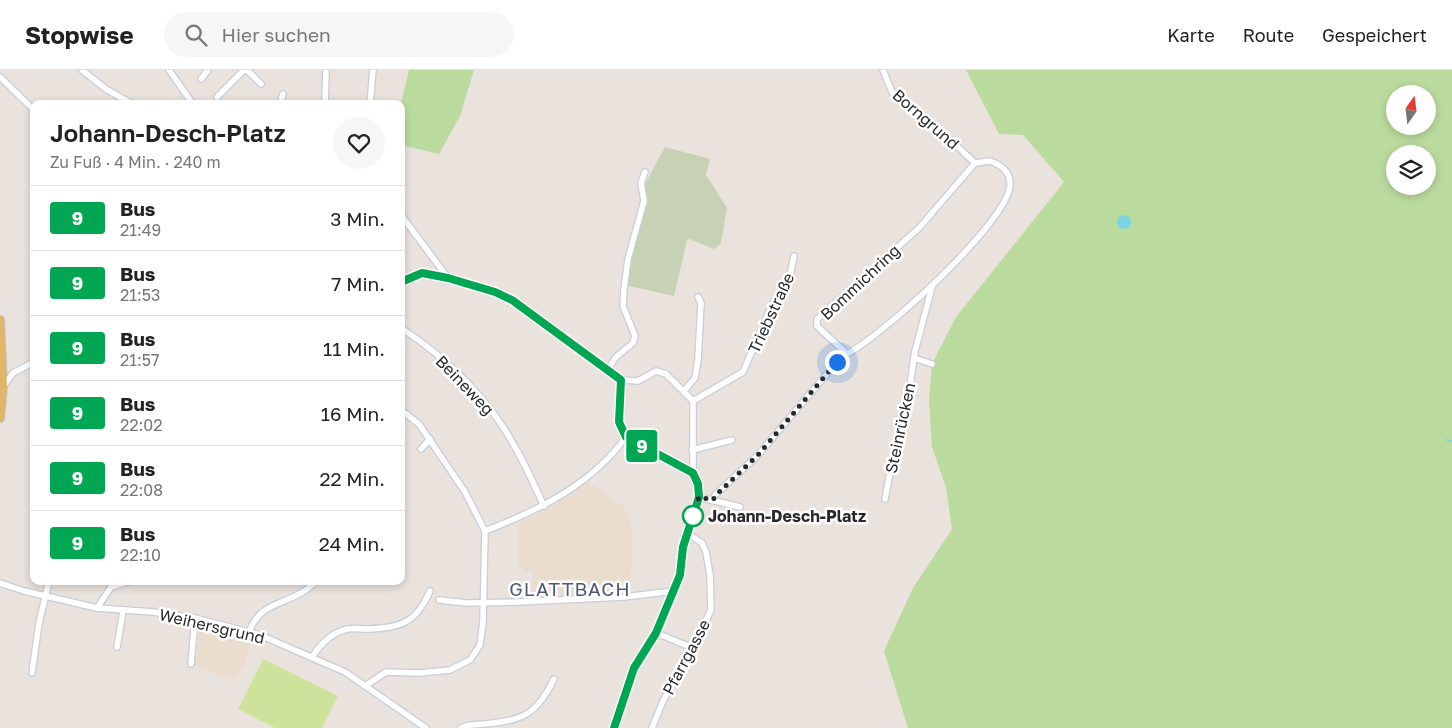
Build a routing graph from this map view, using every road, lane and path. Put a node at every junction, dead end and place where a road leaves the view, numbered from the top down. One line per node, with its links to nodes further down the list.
1 (82, 70): 13 (street)
2 (169, 70): 14 (street)
3 (208, 70): 9 (street)
4 (245, 70): 10 (street); 12 (street)
5 (326, 70): 16 (street)
6 (373, 70): 17 (street)
7 (883, 70): 19 (street, Borngrund)
8 (0, 77): 18 (street)
9 (201, 79)
10 (261, 84)
11 (284, 94): 15 (street)
12 (217, 96)
13 (125, 100)
14 (190, 100)
15 (282, 100)
16 (325, 100)
17 (370, 100)
18 (30, 106)
19 (975, 163): 25 (street); 29 (street, Bommichring)
20 (645, 172): 33 (street)
21 (405, 220): 23 (street)
22 (794, 256): 37 (street, Triebstraße)
23 (448, 278): 24 (street); 33 (street)
24 (405, 280)
25 (932, 288): 29 (street); 30 (street, Steinrücken)
26 (698, 297): 36 (street)
27 (0, 320): 35 (main road)
28 (405, 331): 49 (street, Beineweg)
29 (847, 354): 48 (street)
30 (914, 358): 32 (street); 47 (street, Steinrücken)
31 (30, 364): 35 (street)
32 (932, 364)
33 (608, 369): 34 (street)
34 (621, 380): 36 (street); 40 (street)
35 (3, 387): 39 (main road)
36 (684, 390): 37 (street)
37 (693, 400): 44 (street)
38 (405, 413): 41 (street)
39 (0, 418)
40 (626, 437): 45 (street); 49 (street)
41 (430, 439): 43 (street); 51 (street)
42 (732, 440): 44 (street)
43 (421, 449)
44 (692, 450): 45 (street)
45 (693, 473): 46 (street)
46 (699, 497): 48 (street); 52 (street)
47 (885, 499)
48 (713, 500): 50 (street)
49 (544, 506): 51 (street)
50 (740, 507)
51 (485, 531): 61 (street)
52 (688, 534): 58 (street); 68 (street, Pfarrgasse)
53 (0, 583): 59 (street, Weihersgrund)
54 (48, 585): 59 (street)
55 (111, 585): 62 (street)
56 (312, 585): 65 (street)
57 (430, 591): 69 (street)
58 (674, 591): 61 (street); 66 (street)
59 (44, 596): 62 (street, Weihersgrund); 71 (street)
60 (440, 600): 61 (street)
61 (483, 603): 73 (street)
62 (97, 608): 63 (street, Weihersgrund)
63 (123, 611): 64 (street, Weihersgrund); 67 (street)
64 (195, 618): 65 (street, Weihersgrund); 70 (street)
65 (249, 632): 69 (street, Weihersgrund)
66 (656, 633): 68 (street); 76 (street)
67 (117, 647)
68 (694, 648): 77 (street, Pfarrgasse)
69 (312, 656): 73 (street, Weihersgrund)
70 (190, 664)
71 (32, 674)
72 (554, 679): 75 (street)
73 (365, 686): 74 (street, Weihersgrund)
74 (426, 728)
75 (461, 728)
76 (614, 728)
77 (652, 728)

